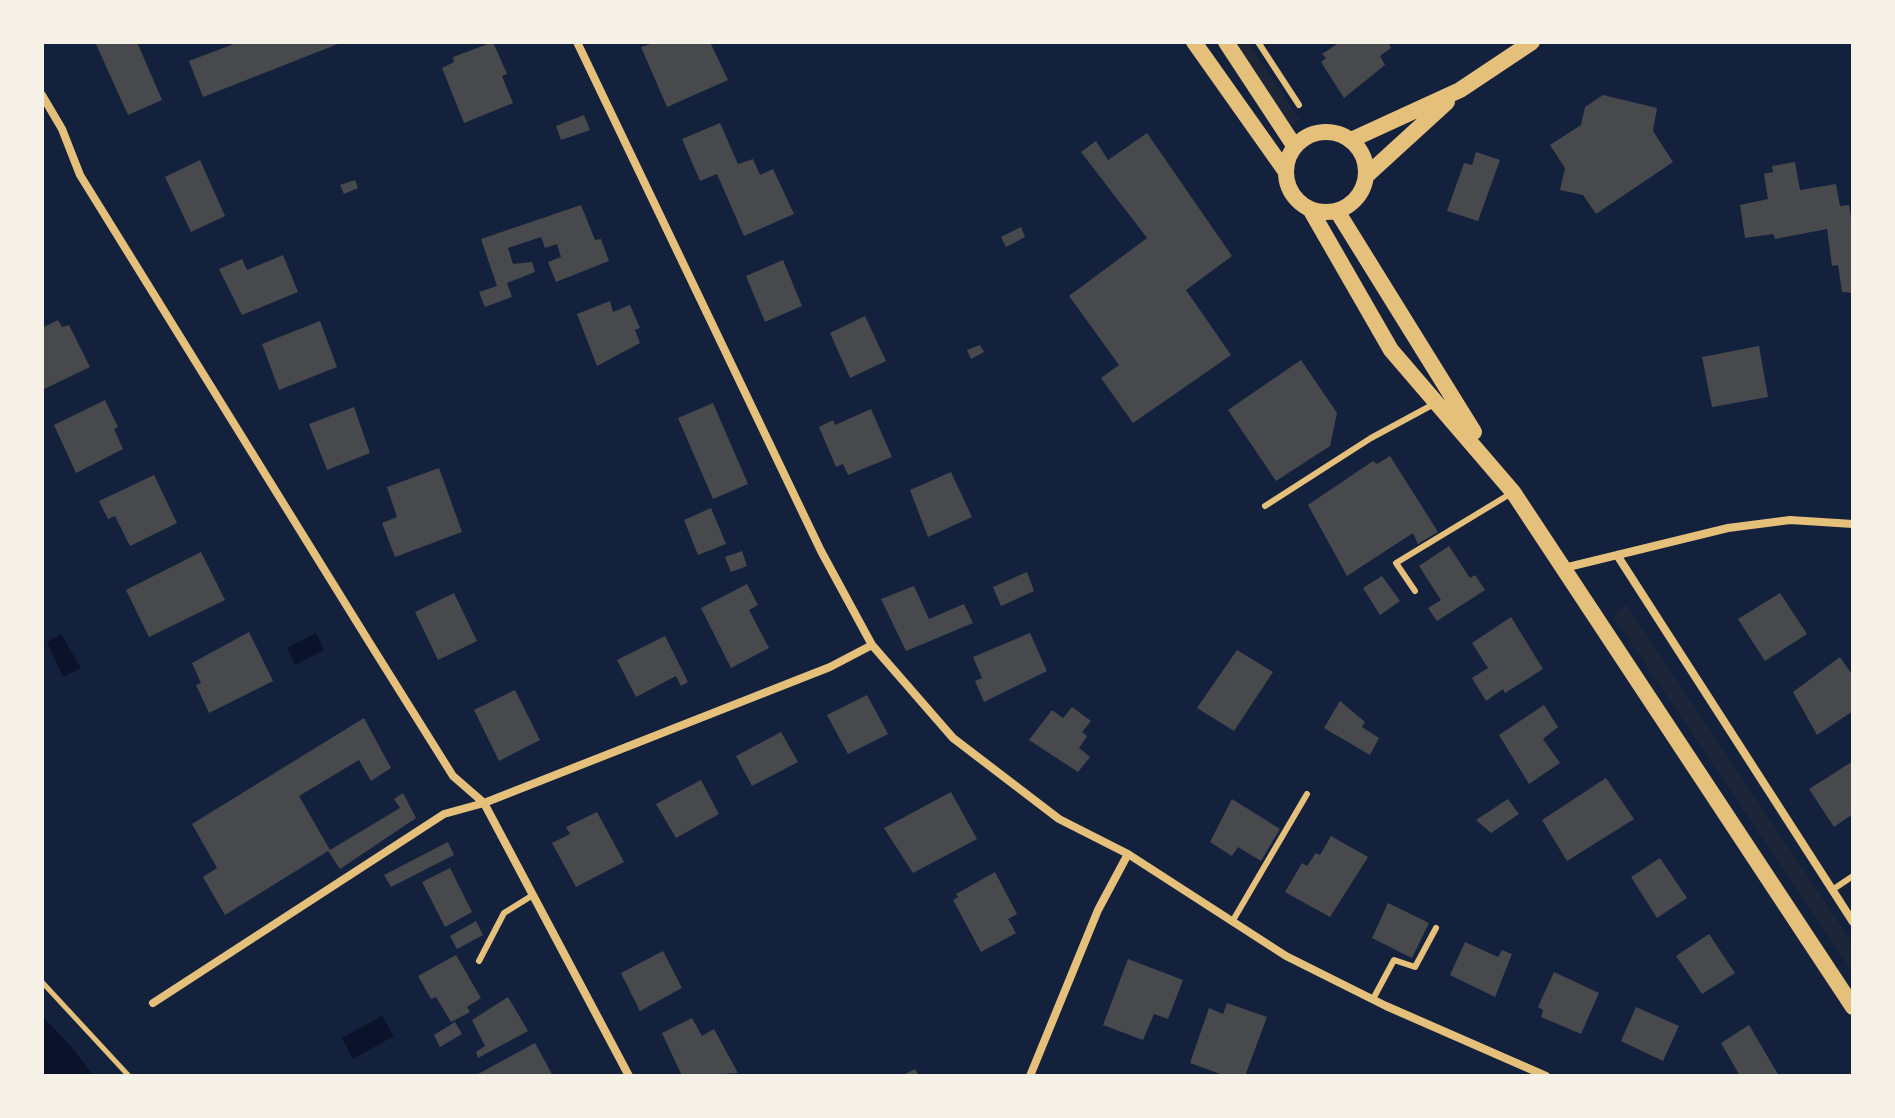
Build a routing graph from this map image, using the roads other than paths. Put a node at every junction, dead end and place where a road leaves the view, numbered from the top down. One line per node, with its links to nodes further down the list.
1 (577, 42): 23 (street)
2 (1194, 42): 11 (main road)
3 (1226, 42): 10 (main road)
4 (1258, 42): 8 (lane)
5 (1532, 42): 6 (main road)
6 (1460, 90): 9 (main road); 12 (main road)
7 (42, 95): 25 (street)
8 (1299, 105)
9 (1351, 140): 10 (main road); 12 (main road)
10 (1295, 147): 11 (main road)
11 (1286, 172): 13 (main road)
12 (1366, 176): 14 (main road)
13 (1310, 209): 14 (main road); 15 (main road)
14 (1337, 211): 16 (main road)
15 (1437, 403): 16 (main road); 18 (lane)
16 (1500, 475): 17 (main road)
17 (1513, 492): 21 (main road); 22 (lane)
18 (1265, 506)
19 (1853, 524): 20 (street)
20 (1617, 555): 21 (street); 28 (street)
21 (1564, 568): 36 (main road)
22 (1415, 591)
23 (872, 645): 25 (street); 26 (street)
24 (1307, 794): 30 (lane)
25 (484, 803): 29 (street); 35 (street)
26 (1128, 854): 30 (street); 38 (street)
27 (1853, 876): 28 (lane)
28 (1832, 890): 31 (street)
29 (533, 895): 33 (lane); 37 (street)
30 (1232, 922): 34 (street)
31 (1853, 922)
32 (1436, 928): 34 (lane)
33 (479, 961)
34 (1373, 999): 39 (street)
35 (153, 1003)
36 (1853, 1007)
37 (629, 1076)
38 (1030, 1076)
39 (1544, 1076)

